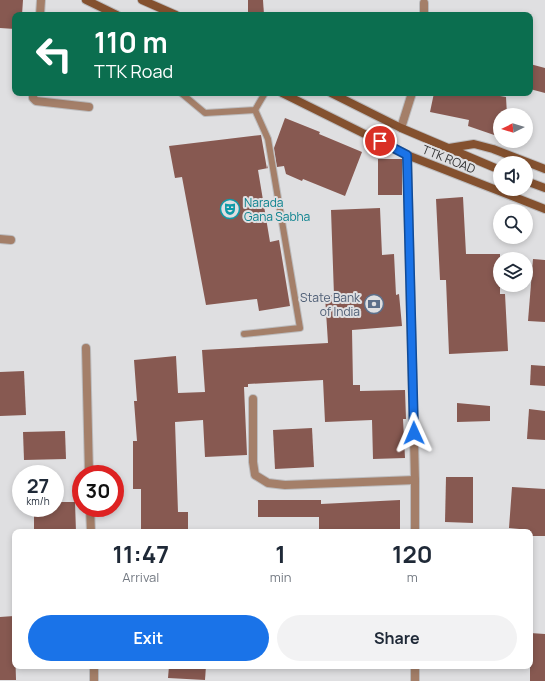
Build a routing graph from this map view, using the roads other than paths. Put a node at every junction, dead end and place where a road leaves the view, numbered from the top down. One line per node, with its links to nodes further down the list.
1 (41, 0): 5 (street)
2 (86, 0): 6 (main road)
3 (142, 0): 7 (main road)
4 (424, 3): 8 (street)
5 (40, 12)
6 (111, 12)
7 (169, 12)
8 (424, 12)
9 (33, 96): 15 (street)
10 (185, 96): 16 (lane)
11 (263, 96): 16 (lane)
12 (288, 96): 19 (main road, TTK ROAD)
13 (337, 96): 17 (main road, TTK ROAD)
14 (411, 96): 17 (street)
15 (90, 107)
16 (255, 110): 27 (lane)
17 (402, 128): 18 (main road, TTK ROAD)
18 (449, 148): 20 (main road, TTK ROAD); 21 (main road)
19 (407, 155): 24 (main road, TTK ROAD); 31 (street)
20 (493, 167)
21 (545, 169)
22 (533, 183): 23 (main road)
23 (545, 188)
24 (545, 209)
25 (0, 239): 26 (street)
26 (11, 240)
27 (244, 334)
28 (86, 348): 30 (street)
29 (253, 399): 31 (street)
30 (89, 465)
31 (415, 480): 34 (street)
32 (90, 517): 33 (street)
33 (90, 529)
34 (415, 529)
35 (94, 669): 37 (street)
36 (415, 669): 38 (street)
37 (94, 681)
38 (415, 681)

